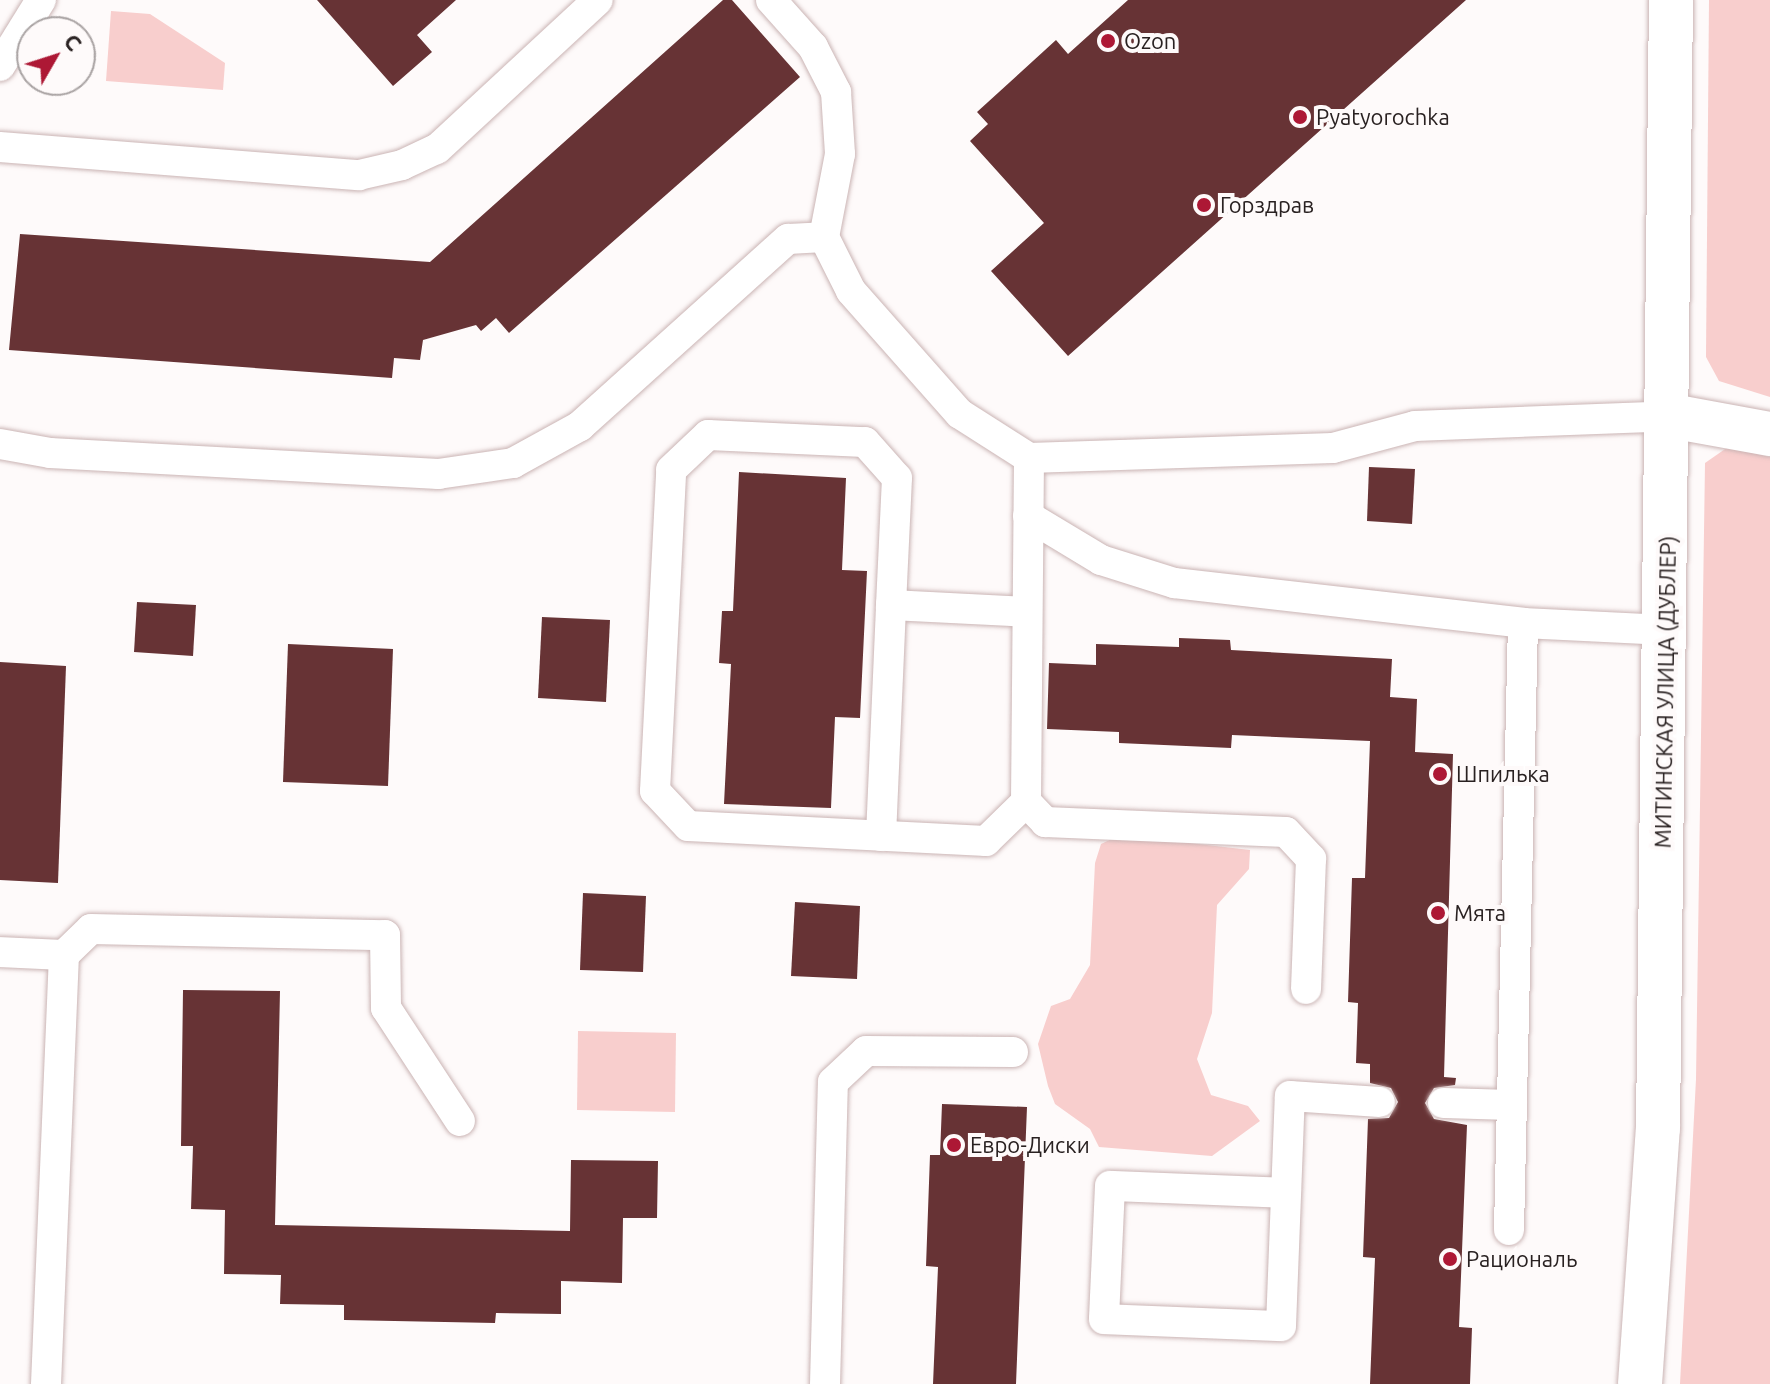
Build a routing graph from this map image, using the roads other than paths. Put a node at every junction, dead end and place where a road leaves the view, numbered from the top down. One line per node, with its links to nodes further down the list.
1 (41, 0): 5 (lane)
2 (598, 0): 6 (lane)
3 (771, 0): 7 (lane)
4 (1671, 0): 8 (street, МИТИНСКАЯ УЛИЦА (ДУБЛЕР))
5 (0, 66)
6 (0, 147)
7 (824, 237): 10 (lane); 11 (lane)
8 (1671, 416): 9 (street); 11 (lane); 16 (street, МИТИНСКАЯ УЛИЦА (ДУБЛЕР))
9 (1770, 434)
10 (0, 444)
11 (1029, 458): 12 (lane)
12 (1028, 516): 14 (lane); 15 (lane)
13 (891, 605): 14 (lane); 18 (lane); 18 (lane)
14 (1027, 612): 17 (lane)
15 (1523, 623): 16 (lane); 25 (lane)
16 (1666, 630): 31 (street, МИТИНСКАЯ УЛИЦА (ДУБЛЕР))
17 (1026, 802): 18 (lane); 21 (lane)
18 (881, 836)
19 (0, 952): 20 (lane)
20 (64, 955): 26 (lane); 29 (lane)
21 (1306, 989)
22 (1013, 1052): 30 (lane)
23 (1380, 1102): 27 (lane)
24 (1443, 1103): 25 (lane)
25 (1512, 1105): 28 (lane)
26 (460, 1121)
27 (1286, 1193): 27 (lane)
28 (1509, 1230)
29 (46, 1384)
30 (825, 1384)
31 (1640, 1384)

